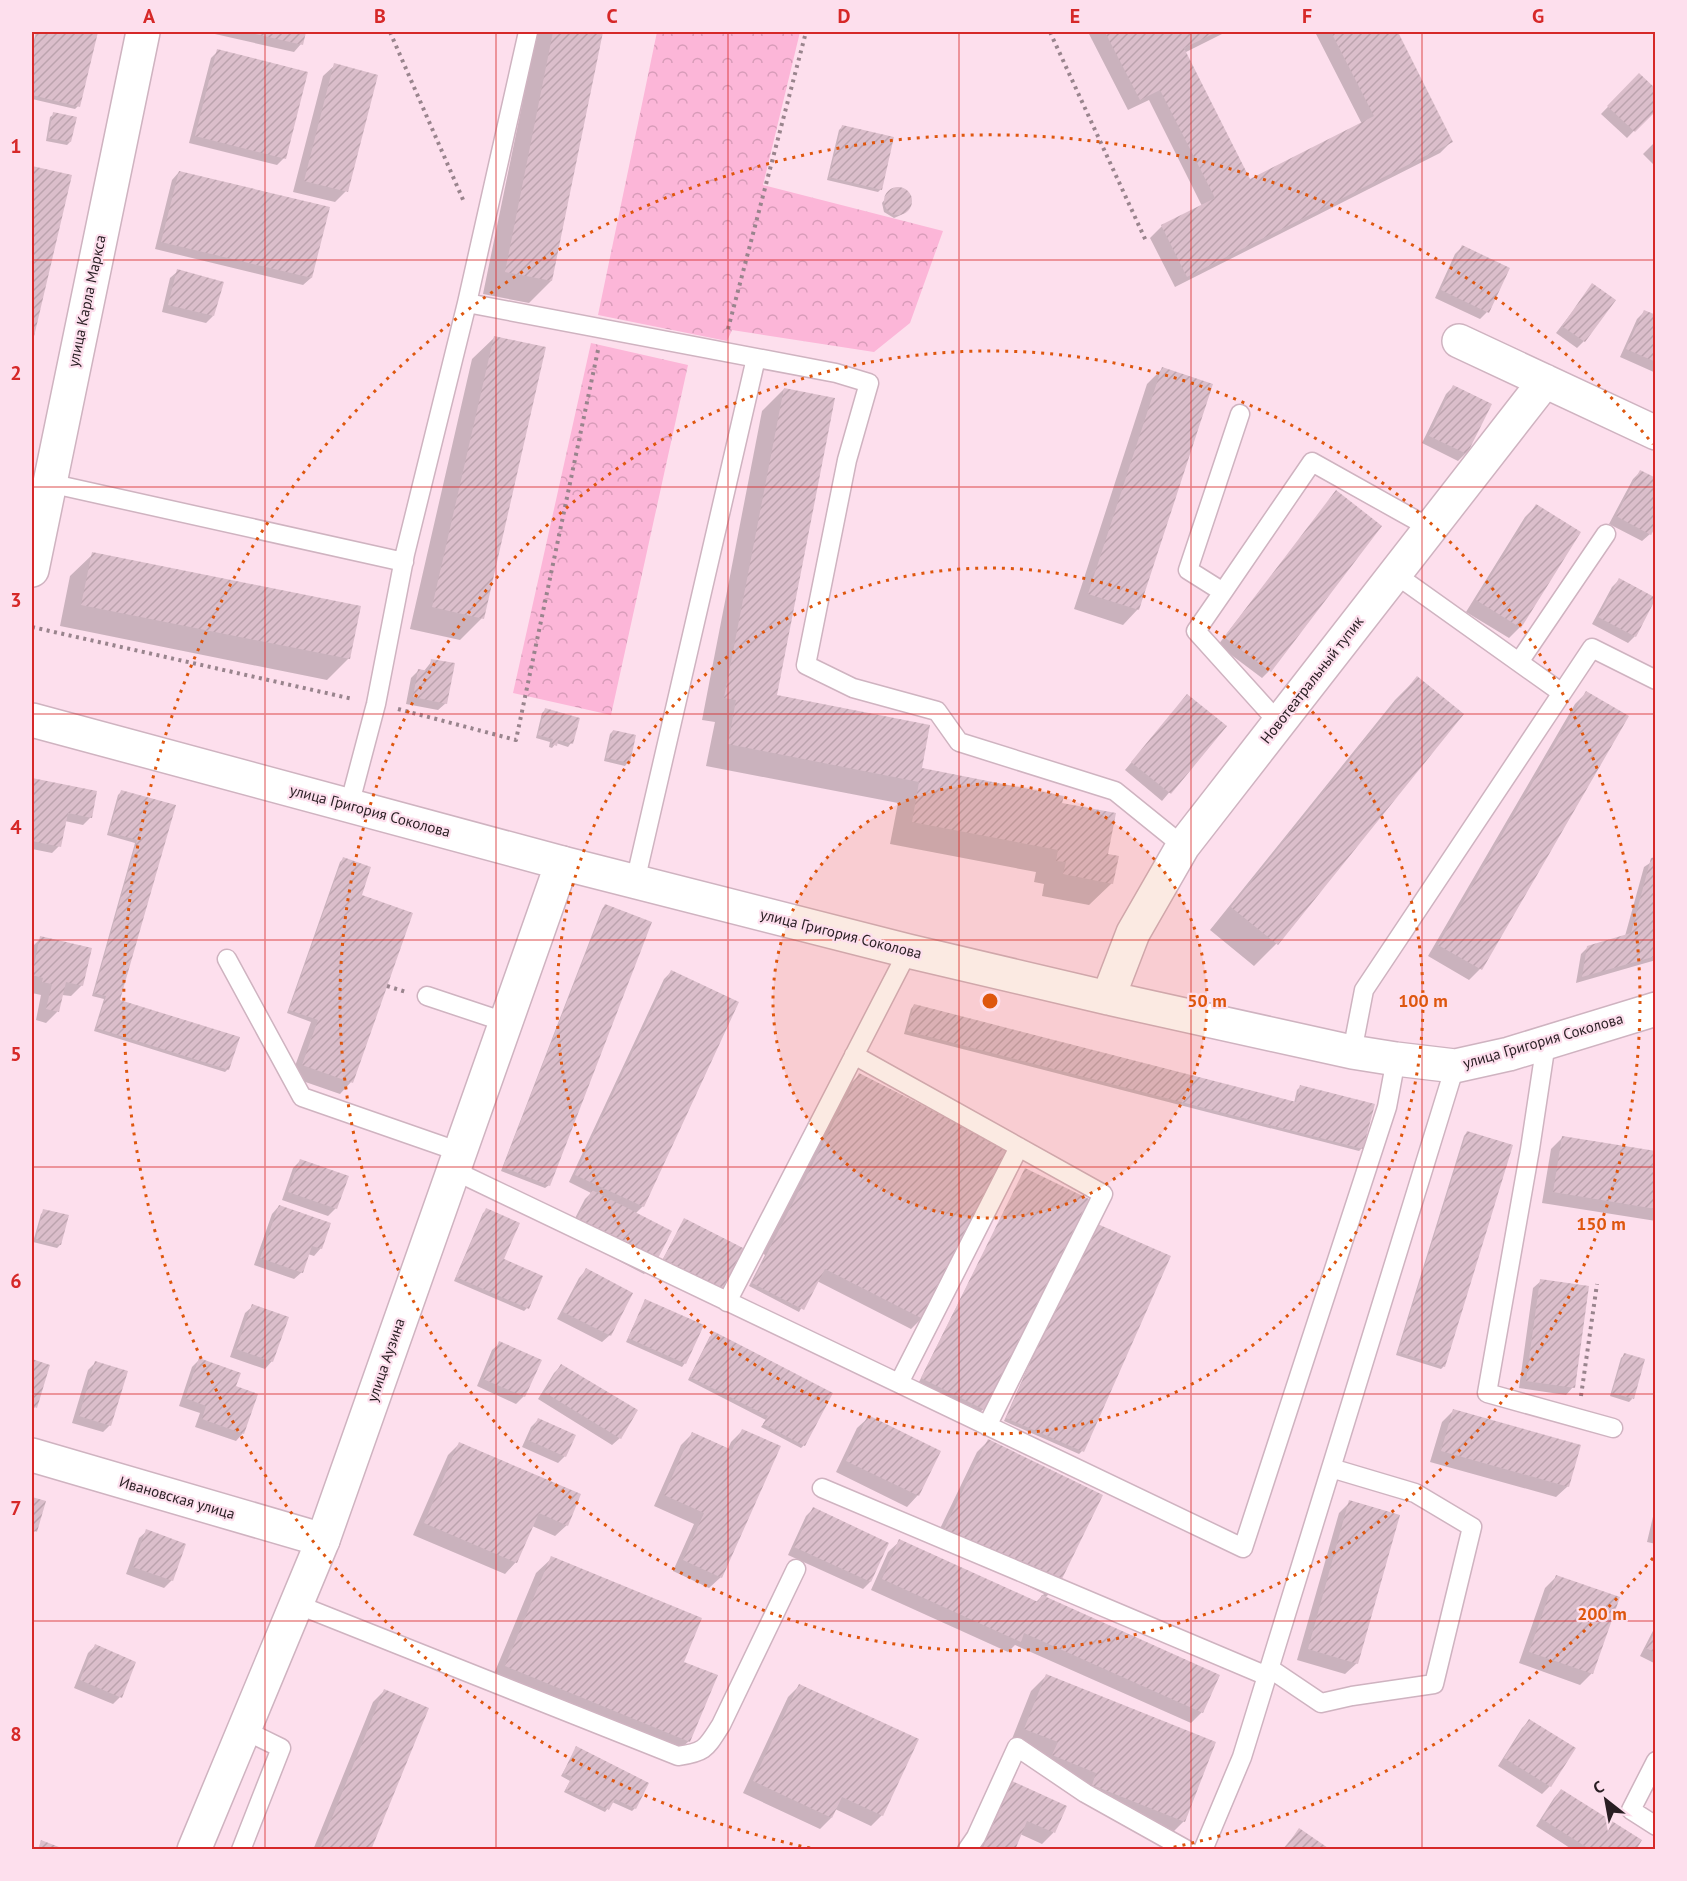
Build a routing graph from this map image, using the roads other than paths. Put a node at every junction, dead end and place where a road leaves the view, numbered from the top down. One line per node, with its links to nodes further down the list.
1 (143, 32): 9 (street, улица Карла Маркса)
2 (528, 32): 3 (lane)
3 (467, 303): 5 (lane); 12 (lane)
4 (1459, 341): 6 (street)
5 (756, 358): 22 (lane); 24 (lane)
6 (1545, 381): 8 (street); 10 (street, Новотеатральный тупик)
7 (1240, 414): 15 (lane)
8 (1656, 433)
9 (49, 483): 12 (lane); 13 (street, улица Карла Маркса)
10 (1430, 528): 14 (street, Новотеатральный тупик); 15 (lane)
11 (1606, 534): 16 (lane)
12 (404, 562): 21 (lane)
13 (32, 570)
14 (1395, 574): 16 (lane); 20 (street, Новотеатральный тупик)
15 (1223, 592): 20 (lane)
16 (1519, 662): 18 (lane)
17 (1656, 680): 18 (lane)
18 (1562, 693): 32 (lane)
19 (32, 720): 21 (street, улица Григория Соколова)
20 (1279, 723): 22 (street, Новотеатральный тупик)
21 (349, 806): 23 (street, улица Григория Соколова)
22 (1183, 846): 28 (street, Новотеатральный тупик)
23 (562, 863): 24 (street, улица Григория Соколова); 30 (street, улица Аузина)
24 (635, 882): 25 (street, улица Григория Соколова)
25 (908, 951): 28 (street, улица Григория Соколова); 33 (lane)
26 (227, 959): 37 (lane)
27 (418, 994): 30 (lane)
28 (1107, 998): 32 (street, улица Григория Соколова)
29 (1656, 1009): 31 (street, улица Григория Соколова)
30 (506, 1022): 37 (street, улица Аузина)
31 (1546, 1043): 35 (street, улица Григория Соколова); 41 (lane)
32 (1352, 1052): 34 (street, улица Григория Соколова)
33 (854, 1055): 36 (lane); 38 (lane)
34 (1396, 1059): 35 (street, улица Григория Соколова); 40 (lane)
35 (1455, 1066): 43 (lane)
36 (1019, 1147): 39 (lane); 40 (lane)
37 (456, 1161): 38 (lane); 45 (street, улица Аузина)
38 (727, 1302): 39 (lane)
39 (899, 1383): 40 (lane)
40 (987, 1426)
41 (1613, 1428)
42 (32, 1455): 45 (street, Ивановская улица)
43 (1331, 1468): 48 (lane); 48 (lane)
44 (822, 1488): 48 (lane)
45 (322, 1540): 47 (street, улица Аузина)
46 (796, 1569): 47 (lane)
47 (296, 1604): 49 (street, улица Аузина)
48 (1268, 1672): 56 (lane)
49 (243, 1730): 52 (street, улица Аузина); 53 (lane)
50 (1656, 1761): 51 (lane)
51 (1656, 1826)
52 (194, 1850)
53 (241, 1850)
54 (967, 1850): 55 (lane)
55 (1187, 1850)
56 (1203, 1850)

